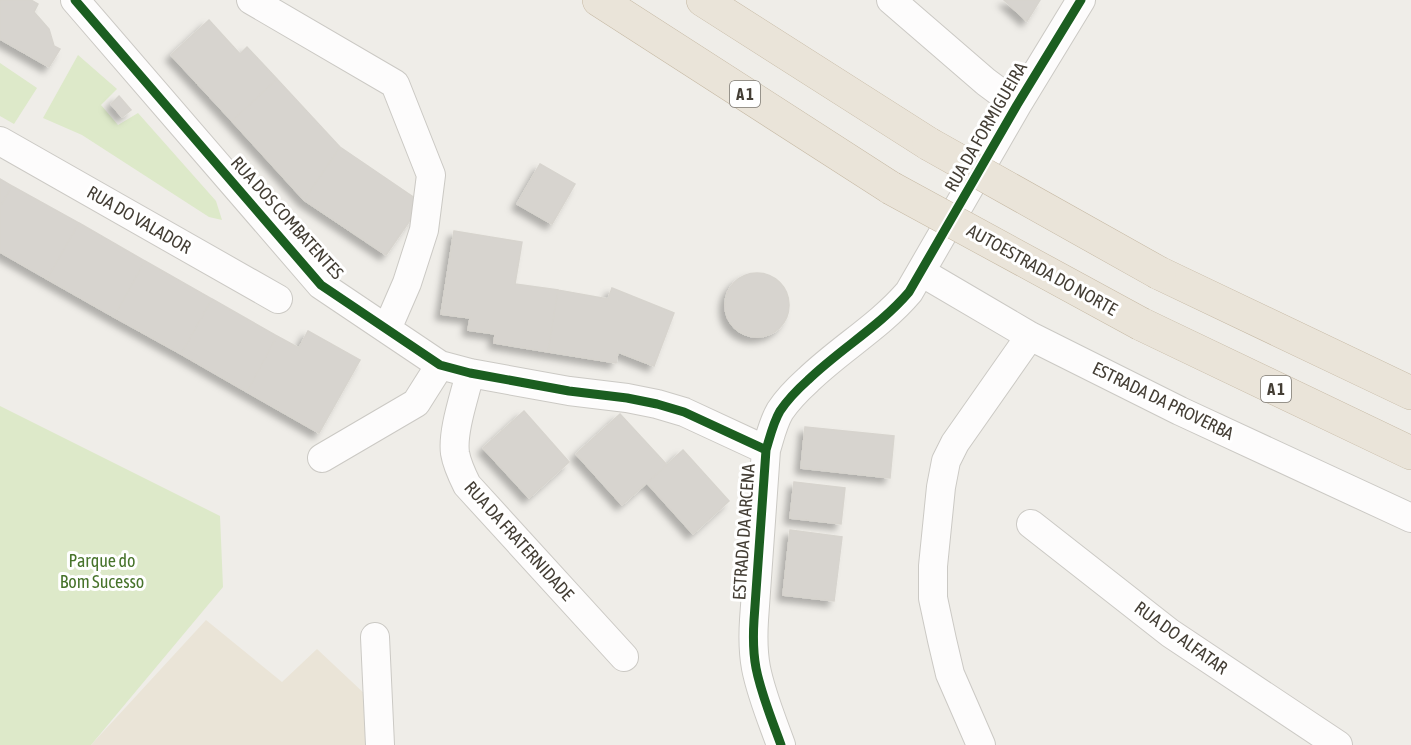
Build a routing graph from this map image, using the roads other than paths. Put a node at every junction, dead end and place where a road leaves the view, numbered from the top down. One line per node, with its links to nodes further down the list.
1 (75, 0): 11 (street, RUA DOS COMBATENTES)
2 (251, 0): 11 (street)
3 (599, 0): 17 (highway, AUTOESTRADA DO NORTE / A 1, bridge)
4 (703, 0): 15 (highway, bridge)
5 (891, 0): 7 (street)
6 (1081, 0): 7 (street, RUA DA FORMIGUEIRA)
7 (1017, 105): 9 (street, RUA DA FORMIGUEIRA)
8 (0, 141): 10 (street, RUA DO VALADOR)
9 (921, 272): 12 (street, ESTRADA DA PROVERBA); 16 (street, ESTRADA DA ARCENA)
10 (278, 299)
11 (387, 329): 13 (street, RUA DOS COMBATENTES)
12 (1030, 336): 19 (street, ESTRADA DA PROVERBA); 25 (street)
13 (440, 365): 14 (street, RUA DOS COMBATENTES); 18 (street)
14 (470, 373): 16 (street, RUA DOS COMBATENTES); 22 (street, RUA DA FRATERNIDADE)
15 (1411, 393)
16 (766, 450): 24 (street, ESTRADA DA ARCENA)
17 (1411, 453)
18 (322, 458)
19 (1411, 518)
20 (1031, 524): 26 (street, RUA DO ALFATAR)
21 (375, 637): 23 (street)
22 (624, 657)
23 (380, 745)
24 (781, 745)
25 (981, 745)
26 (1338, 745)

